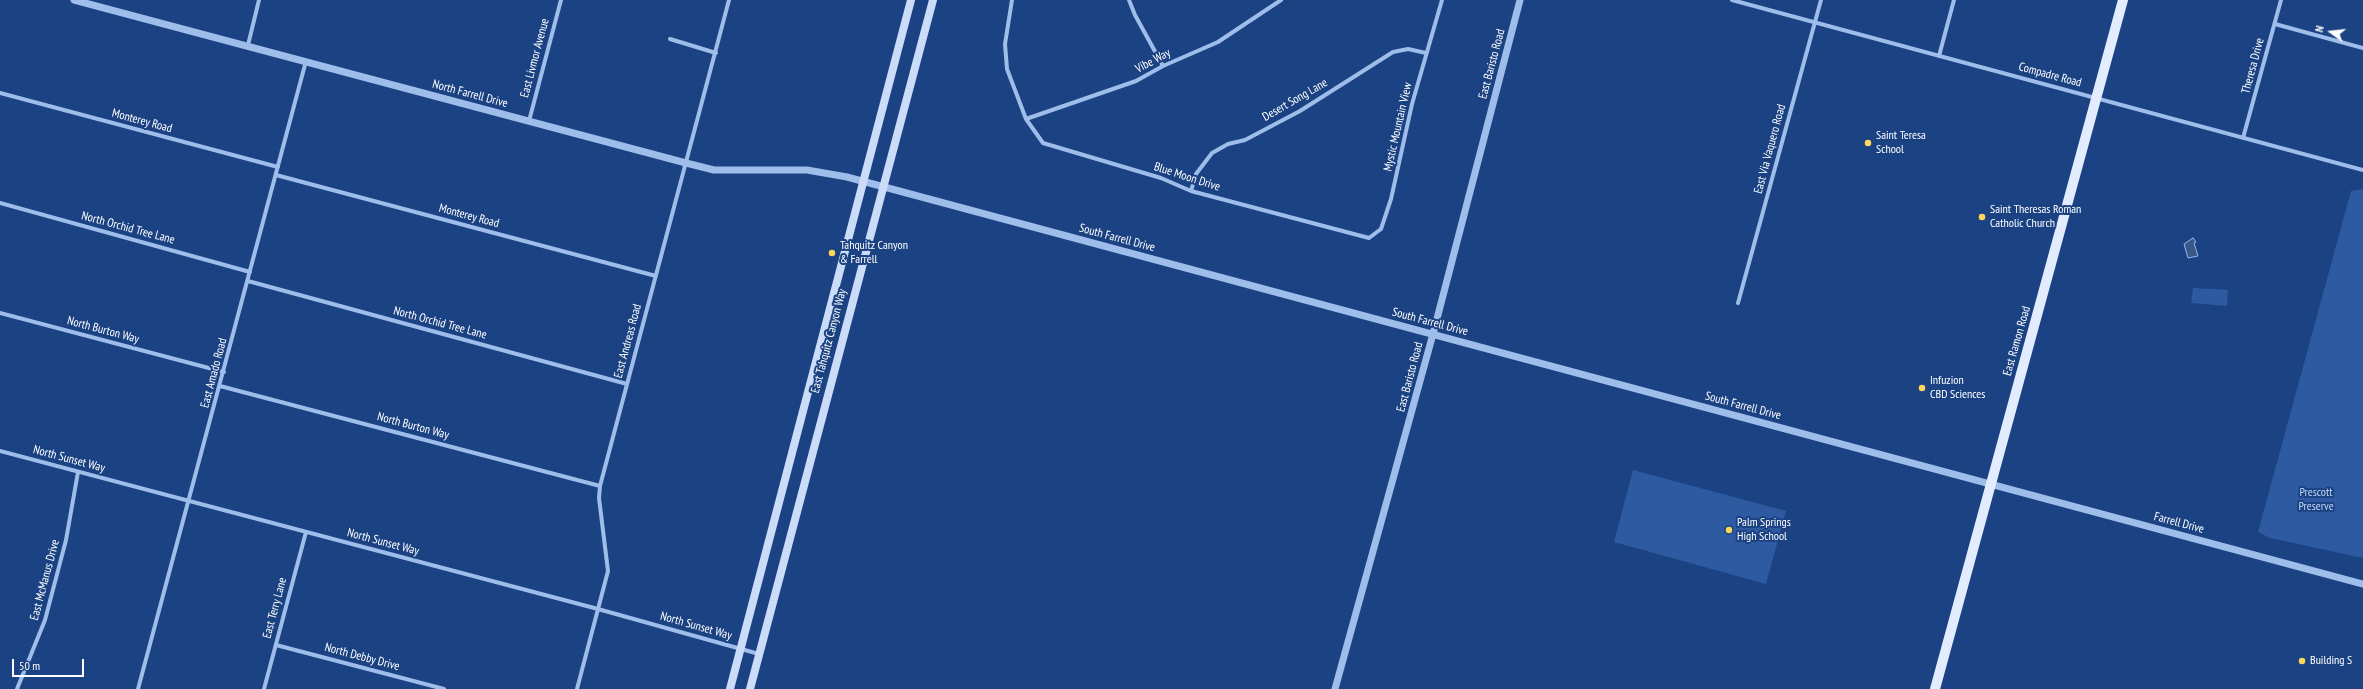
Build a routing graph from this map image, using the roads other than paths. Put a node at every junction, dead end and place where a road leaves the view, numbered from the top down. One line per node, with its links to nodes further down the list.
1 (74, 0): 20 (street, North Farrell Drive)
2 (260, 0): 20 (street)
3 (561, 0): 30 (street, East Livmor Avenue)
4 (729, 0): 22 (street, East Andreas Road)
5 (911, 0): 36 (main road, East Tahquitz Canyon Way)
6 (933, 0): 37 (main road, East Tahquitz Canyon Way)
7 (1012, 0): 29 (street, Blue Moon Drive)
8 (1130, 0): 26 (street)
9 (1280, 0): 26 (street, Vibe Way)
10 (1442, 0): 23 (street, Mystic Mountain View)
11 (1520, 0): 46 (street, East Baristo Road)
12 (1732, 0): 17 (street, Compadre Road)
13 (1821, 0): 17 (street, East Via Vaquero Road)
14 (1954, 0): 24 (street)
15 (2123, 0): 28 (main road, East Ramon Road)
16 (2281, 0): 18 (street, Theresa Drive)
17 (1815, 22): 24 (street, Compadre Road); 44 (street, East Via Vaquero Road)
18 (2274, 24): 21 (street); 31 (street, Theresa Drive)
19 (670, 39): 22 (street)
20 (248, 45): 25 (street, North Farrell Drive)
21 (2363, 48)
22 (716, 53): 32 (street, East Andreas Road)
23 (1426, 53): 38 (street, Desert Song Lane); 40 (street, Mystic Mountain View)
24 (1939, 56): 28 (street, Compadre Road)
25 (306, 61): 30 (street, North Farrell Drive); 33 (street, East Amado Road)
26 (1162, 66): 29 (street, Vibe Way)
27 (0, 93): 33 (street, Monterey Road)
28 (2097, 98): 31 (street, Compadre Road); 52 (main road, East Ramon Road)
29 (1026, 119): 38 (street, Blue Moon Drive)
30 (529, 121): 32 (street, North Farrell Drive)
31 (2243, 138): 34 (street, Compadre Road)
32 (686, 163): 36 (street, North Farrell Drive); 42 (street, East Andreas Road)
33 (278, 167): 35 (street, East Amado Road)
34 (2363, 170)
35 (276, 175): 41 (street, East Amado Road); 42 (street, Monterey Road)
36 (864, 182): 37 (street, South Farrell Drive); 59 (main road, East Tahquitz Canyon Way)
37 (882, 187): 46 (street, South Farrell Drive); 60 (main road, East Tahquitz Canyon Way)
38 (1190, 191): 40 (street, Blue Moon Drive)
39 (0, 203): 41 (street, North Orchid Tree Lane)
40 (1353, 234)
41 (250, 272): 43 (street, East Amado Road)
42 (656, 276): 48 (street, East Andreas Road)
43 (248, 281): 47 (street, East Amado Road); 48 (street, North Orchid Tree Lane)
44 (1738, 303)
45 (0, 313): 47 (street, North Burton Way)
46 (1433, 334): 52 (street, South Farrell Drive); 68 (street, East Baristo Road)
47 (224, 372): 49 (street, East Amado Road)
48 (626, 384): 53 (street, East Andreas Road)
49 (220, 386): 53 (street, North Burton Way); 54 (street, East Amado Road)
50 (0, 451): 51 (street, North Sunset Way)
51 (78, 472): 54 (street, North Sunset Way); 61 (street, East McManus Drive)
52 (1990, 483): 56 (street, Farrell Drive); 69 (main road, East Ramon Road)
53 (600, 486): 57 (street, East Andreas Road)
54 (190, 501): 55 (street, North Sunset Way); 62 (street, East Amado Road)
55 (306, 532): 57 (street, North Sunset Way); 58 (street, East Terry Lane)
56 (2363, 584)
57 (598, 609): 59 (street, North Sunset Way); 65 (street, East Andreas Road)
58 (276, 645): 63 (street, East Terry Lane); 64 (street, North Debby Drive)
59 (741, 649): 60 (street, North Sunset Way); 66 (main road, East Tahquitz Canyon Way)
60 (759, 654): 67 (main road, East Tahquitz Canyon Way)
61 (17, 689)
62 (138, 689)
63 (264, 689)
64 (444, 689)
65 (577, 689)
66 (730, 689)
67 (750, 689)
68 (1335, 689)
69 (1935, 689)

